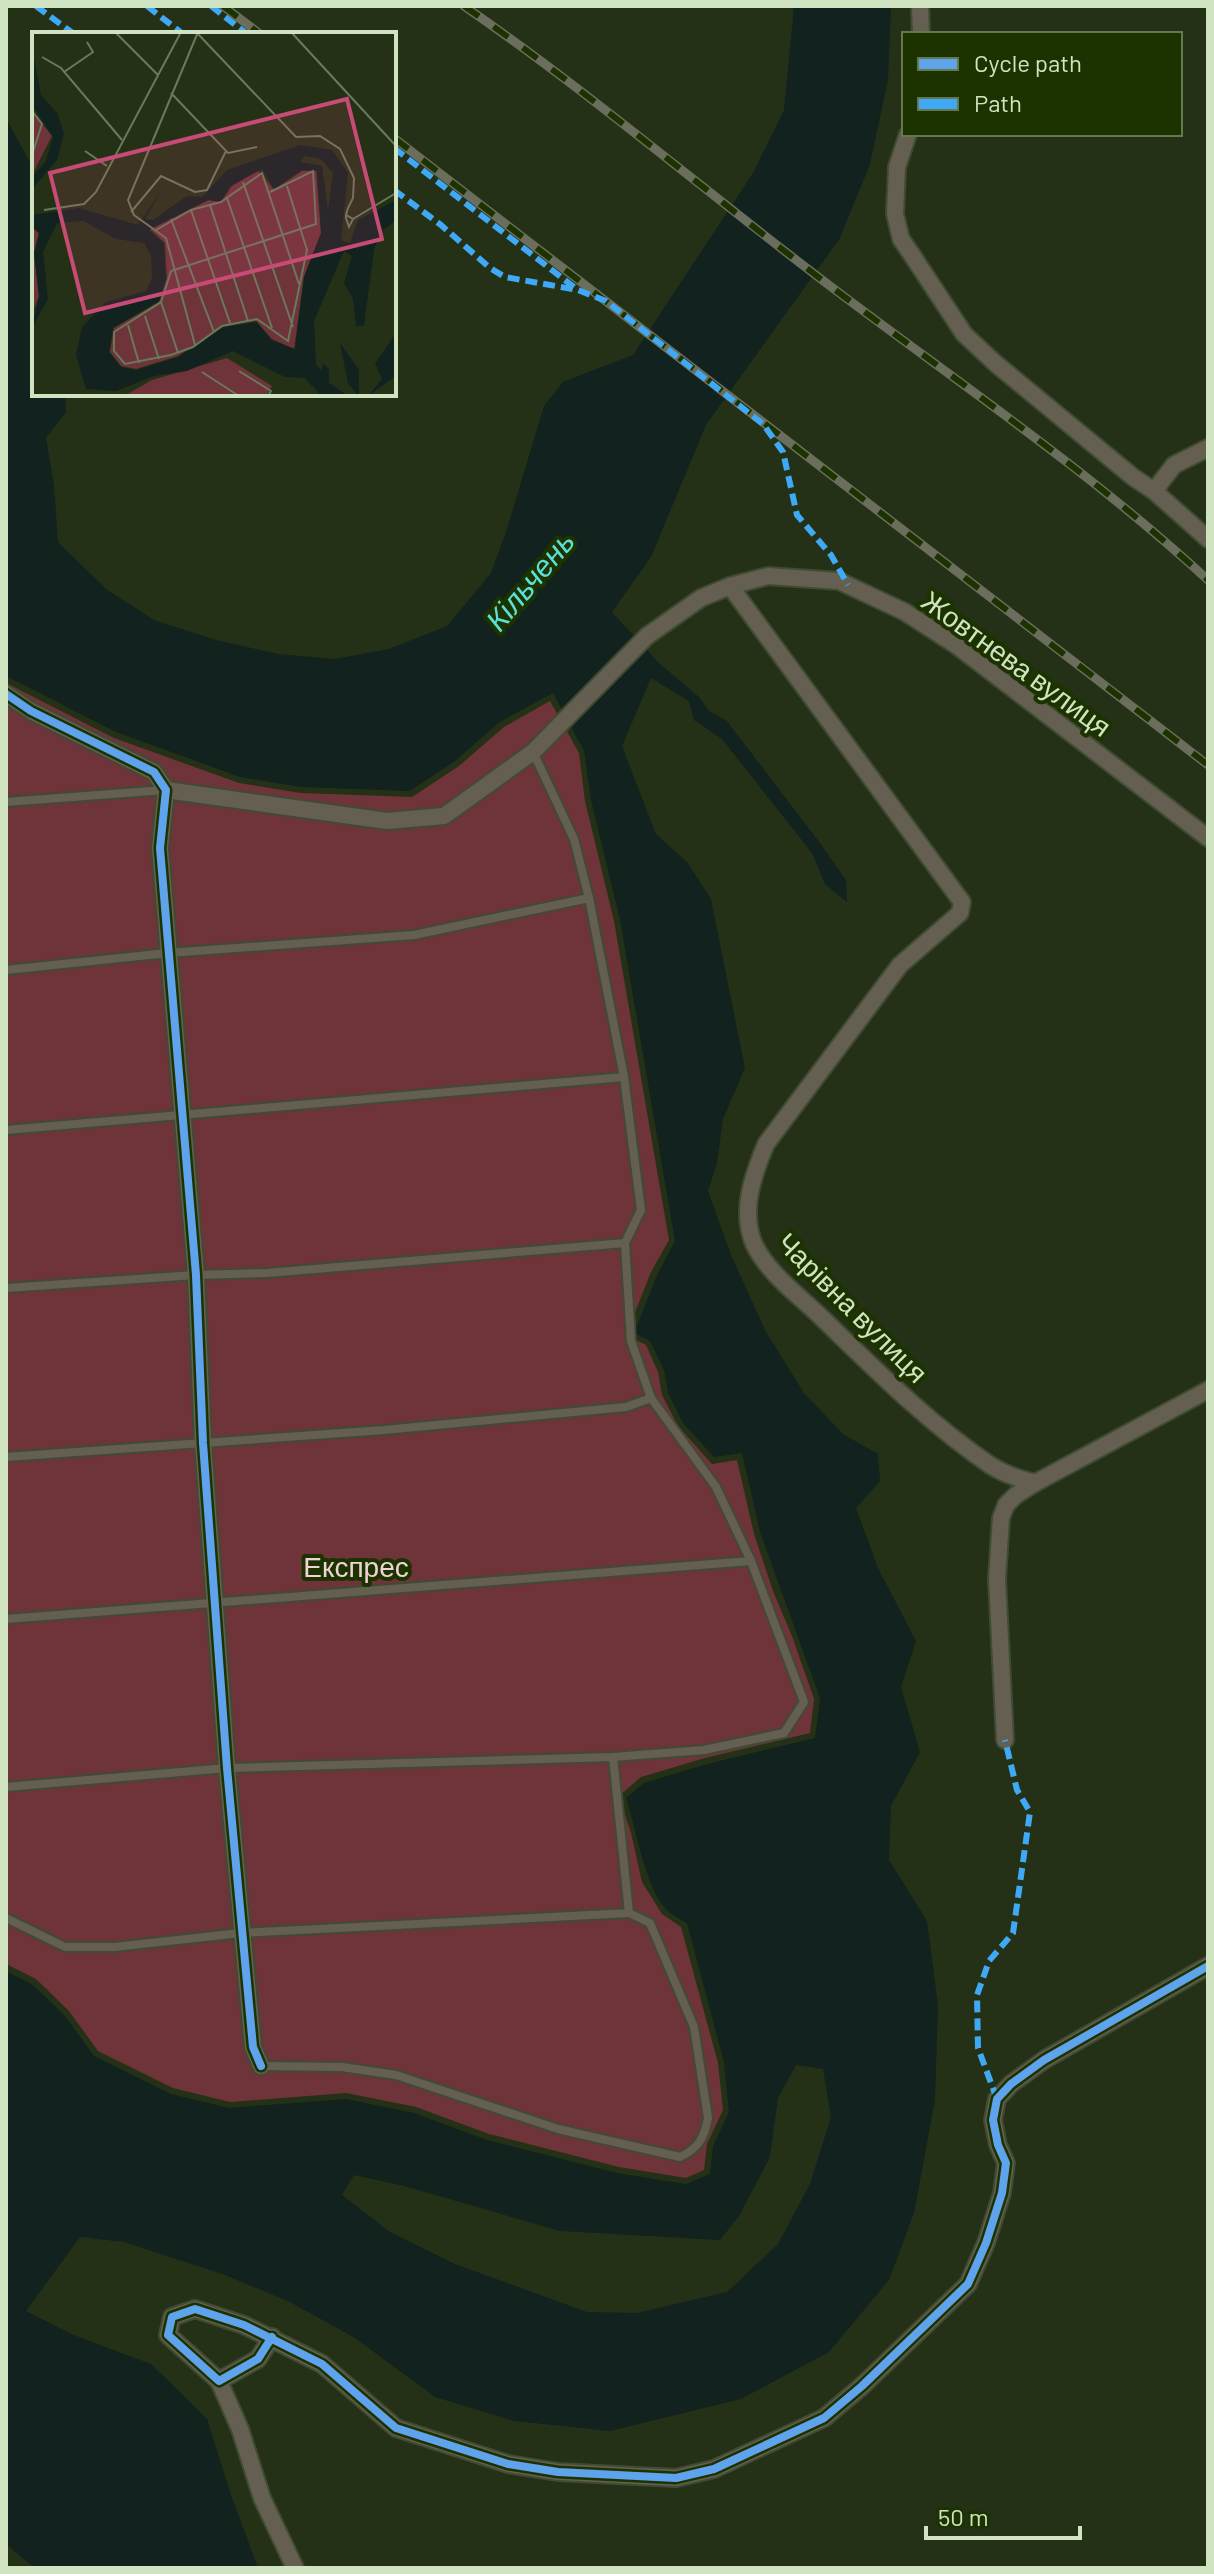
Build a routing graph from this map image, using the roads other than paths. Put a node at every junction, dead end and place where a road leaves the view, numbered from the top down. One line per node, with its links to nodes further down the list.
1 (920, 6): 2 (street)
2 (921, 32)
3 (907, 136): 5 (street)
4 (1208, 448): 5 (street)
5 (1154, 491): 6 (street)
6 (1208, 539)
7 (730, 586): 9 (street, Жовтнева вулиця); 12 (street, Жовтнева вулиця); 26 (street, Чарівна вулиця)
8 (6, 694): 10 (street)
9 (533, 752): 10 (street, Жовтнева вулиця); 13 (lane)
10 (166, 790): 11 (lane); 14 (street)
11 (6, 802)
12 (1208, 838)
13 (589, 898): 14 (lane); 16 (lane)
14 (168, 953): 15 (lane); 17 (street)
15 (6, 970)
16 (624, 1077): 17 (lane); 19 (lane)
17 (181, 1116): 18 (lane); 20 (street)
18 (6, 1130)
19 (625, 1243): 20 (lane); 23 (lane)
20 (196, 1275): 21 (lane); 24 (street)
21 (6, 1288)
22 (1208, 1390): 26 (street)
23 (651, 1398): 24 (lane); 27 (lane)
24 (203, 1443): 25 (lane); 28 (street)
25 (6, 1457)
26 (1035, 1483): 30 (street)
27 (751, 1561): 28 (lane); 31 (lane)
28 (216, 1603): 29 (lane); 32 (street)
29 (6, 1619)
30 (1005, 1740)
31 (613, 1757): 32 (lane); 34 (lane)
32 (227, 1768): 33 (lane); 36 (street)
33 (6, 1787)
34 (629, 1913): 36 (lane); 38 (lane)
35 (6, 1918): 36 (lane)
36 (241, 1933): 38 (street)
37 (1208, 1966): 39 (street)
38 (261, 2066)
39 (272, 2337): 40 (street); 40 (street)
40 (219, 2381): 41 (street)
41 (295, 2568)

